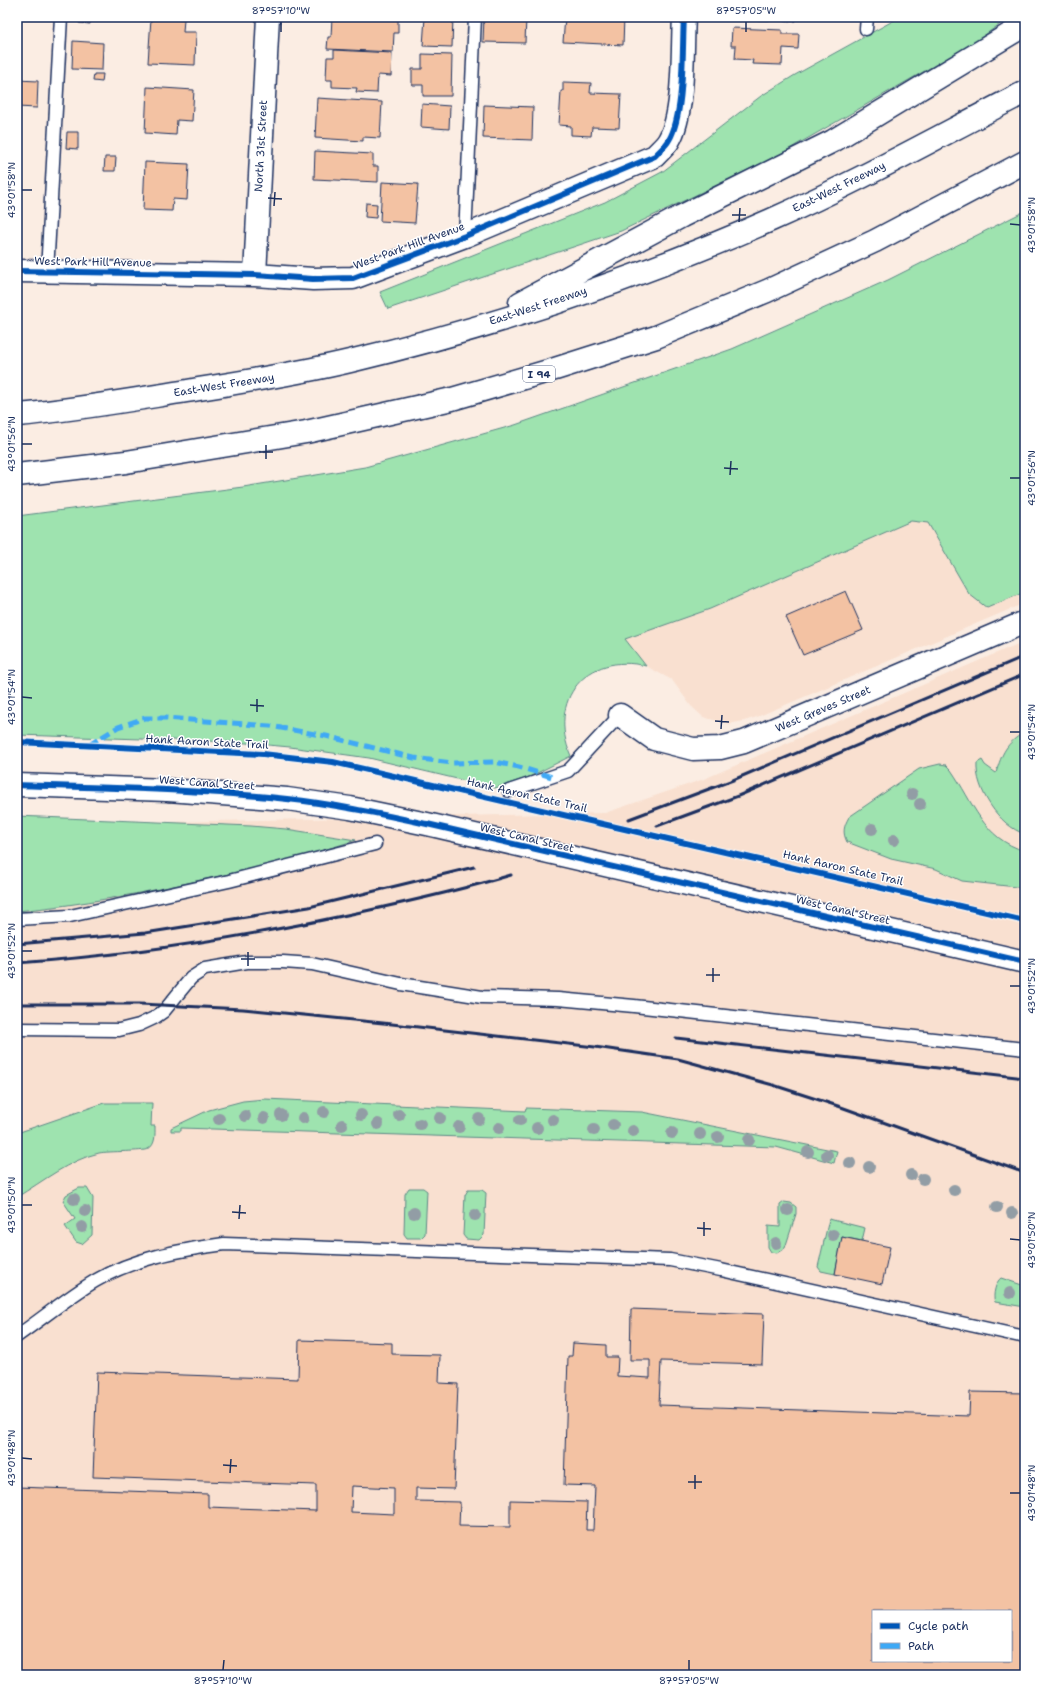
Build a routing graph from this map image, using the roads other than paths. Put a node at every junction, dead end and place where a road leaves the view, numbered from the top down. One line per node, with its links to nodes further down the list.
1 (61, 17): 10 (lane)
2 (268, 17): 11 (main road, North 31st Street)
3 (475, 17): 8 (lane)
4 (684, 17): 8 (main road, West Park Hill Avenue)
5 (1025, 25): 12 (main road)
6 (1025, 92): 12 (main road, East-West Freeway)
7 (1025, 162): 14 (main road, I 94)
8 (465, 236): 11 (main road, West Park Hill Avenue)
9 (17, 271): 10 (main road, West Park Hill Avenue)
10 (47, 272): 11 (main road, West Park Hill Avenue)
11 (254, 275)
12 (481, 325): 13 (main road, East-West Freeway)
13 (17, 415)
14 (17, 475)
15 (1025, 622): 16 (main road, West Greves Street)
16 (620, 715): 18 (lane)
17 (17, 784): 21 (main road, West Canal Street, bridge)
18 (509, 791)
19 (375, 844): 20 (lane)
20 (17, 919)
21 (1025, 962)
22 (17, 1029): 23 (lane)
23 (1025, 1048)
24 (17, 1336): 25 (lane)
25 (1025, 1337)

